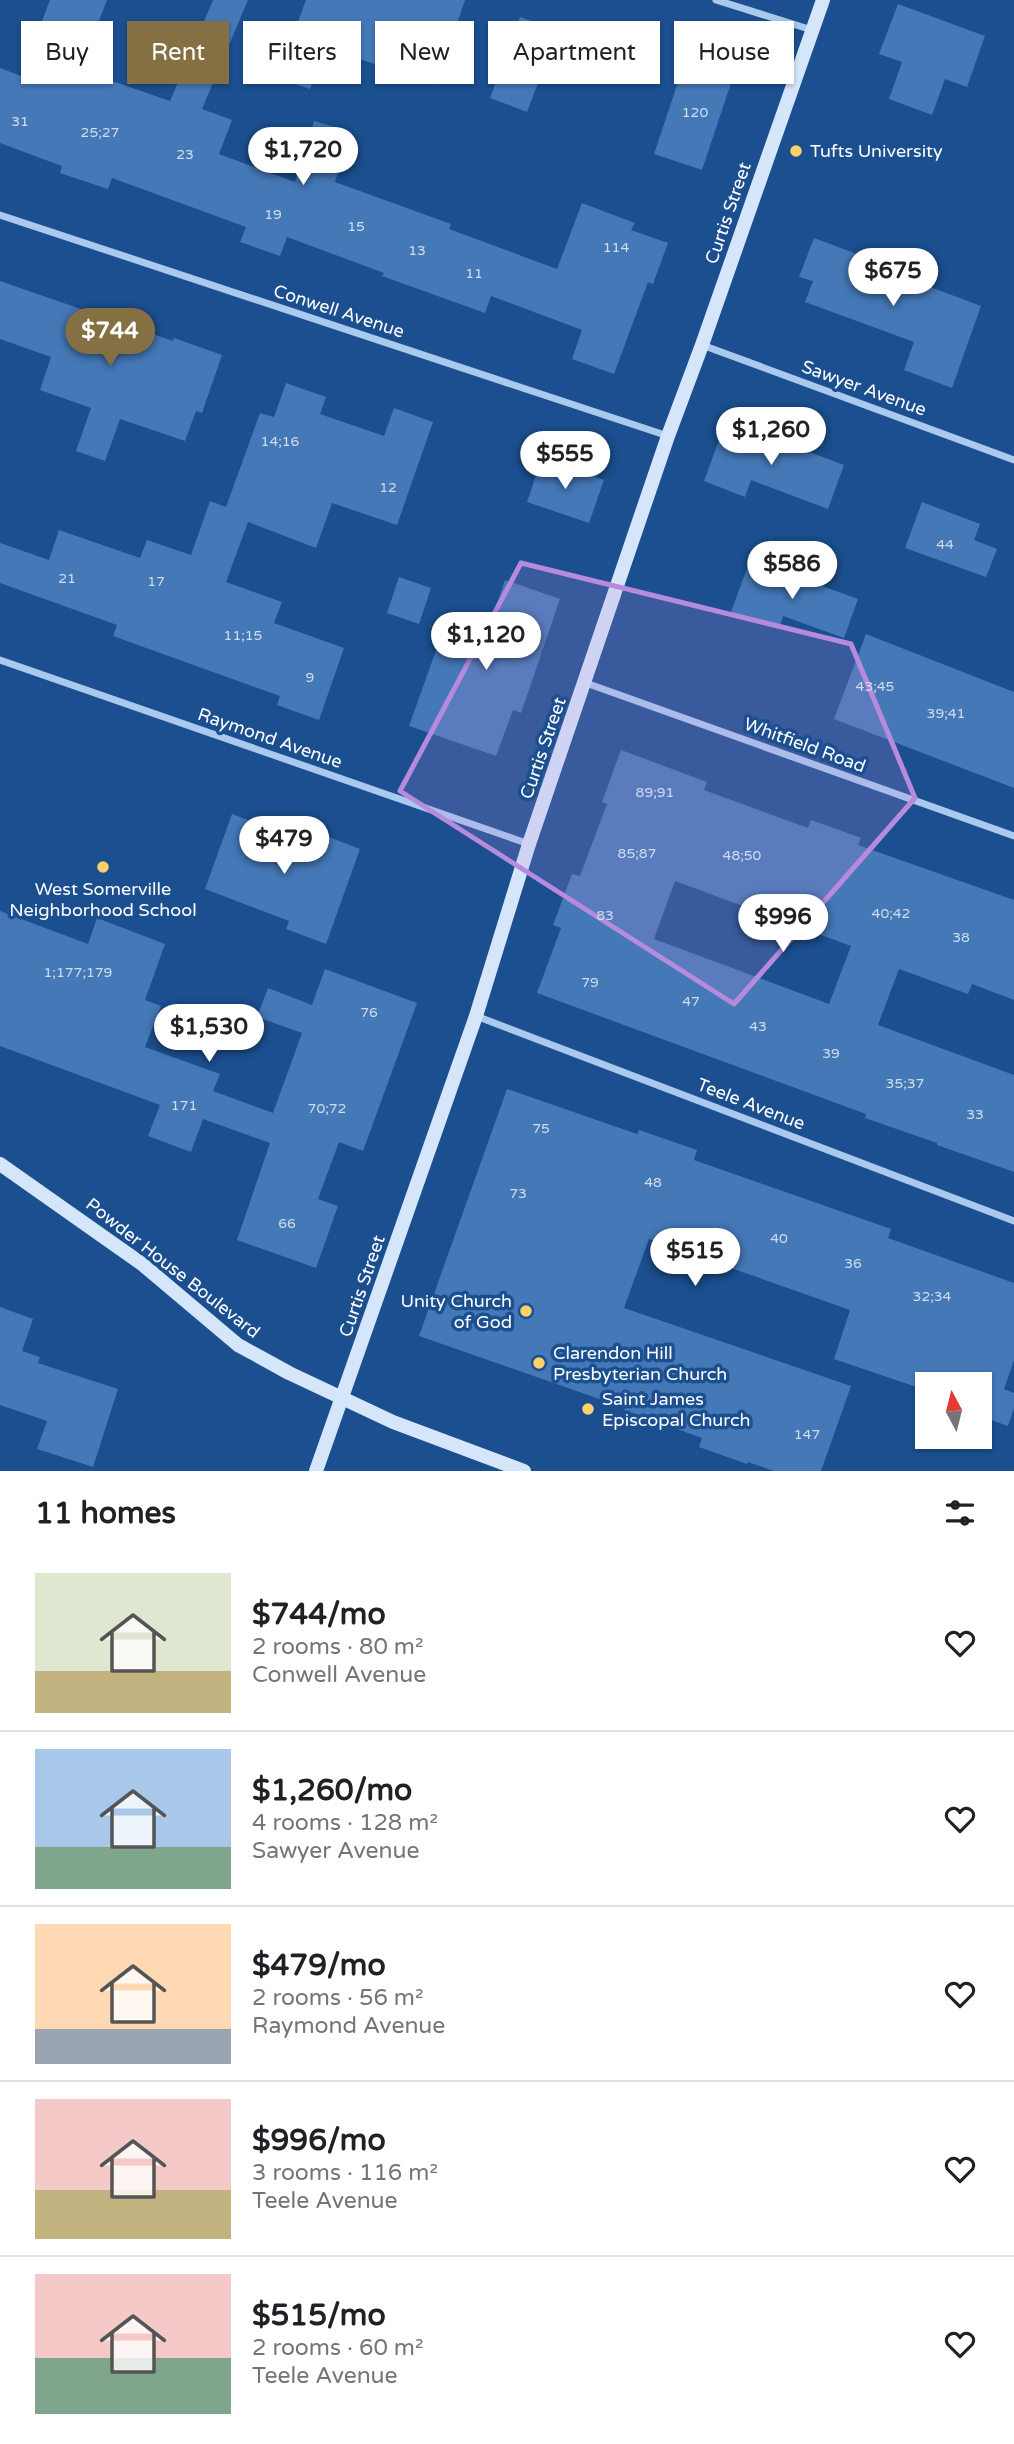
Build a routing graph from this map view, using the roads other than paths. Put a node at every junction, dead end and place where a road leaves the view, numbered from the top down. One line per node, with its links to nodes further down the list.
1 (716, 0): 3 (street)
2 (823, 0): 3 (street, Curtis Street)
3 (813, 30): 5 (street, Curtis Street)
4 (0, 215): 6 (street, Conwell Avenue)
5 (702, 345): 6 (street, Curtis Street); 7 (street, Sawyer Avenue)
6 (668, 436): 9 (street, Curtis Street)
7 (1014, 460)
8 (0, 660): 11 (street, Raymond Avenue)
9 (586, 683): 10 (street, Whitfield Road); 11 (street, Curtis Street)
10 (1014, 836)
11 (529, 844): 12 (street, Curtis Street)
12 (475, 1016): 14 (street, Teele Avenue); 15 (street, Curtis Street)
13 (0, 1164): 15 (street, Powder House Boulevard)
14 (1014, 1222)
15 (343, 1399): 16 (street, Curtis Street); 17 (street, Powder House Boulevard)
16 (316, 1471)
17 (524, 1471)

